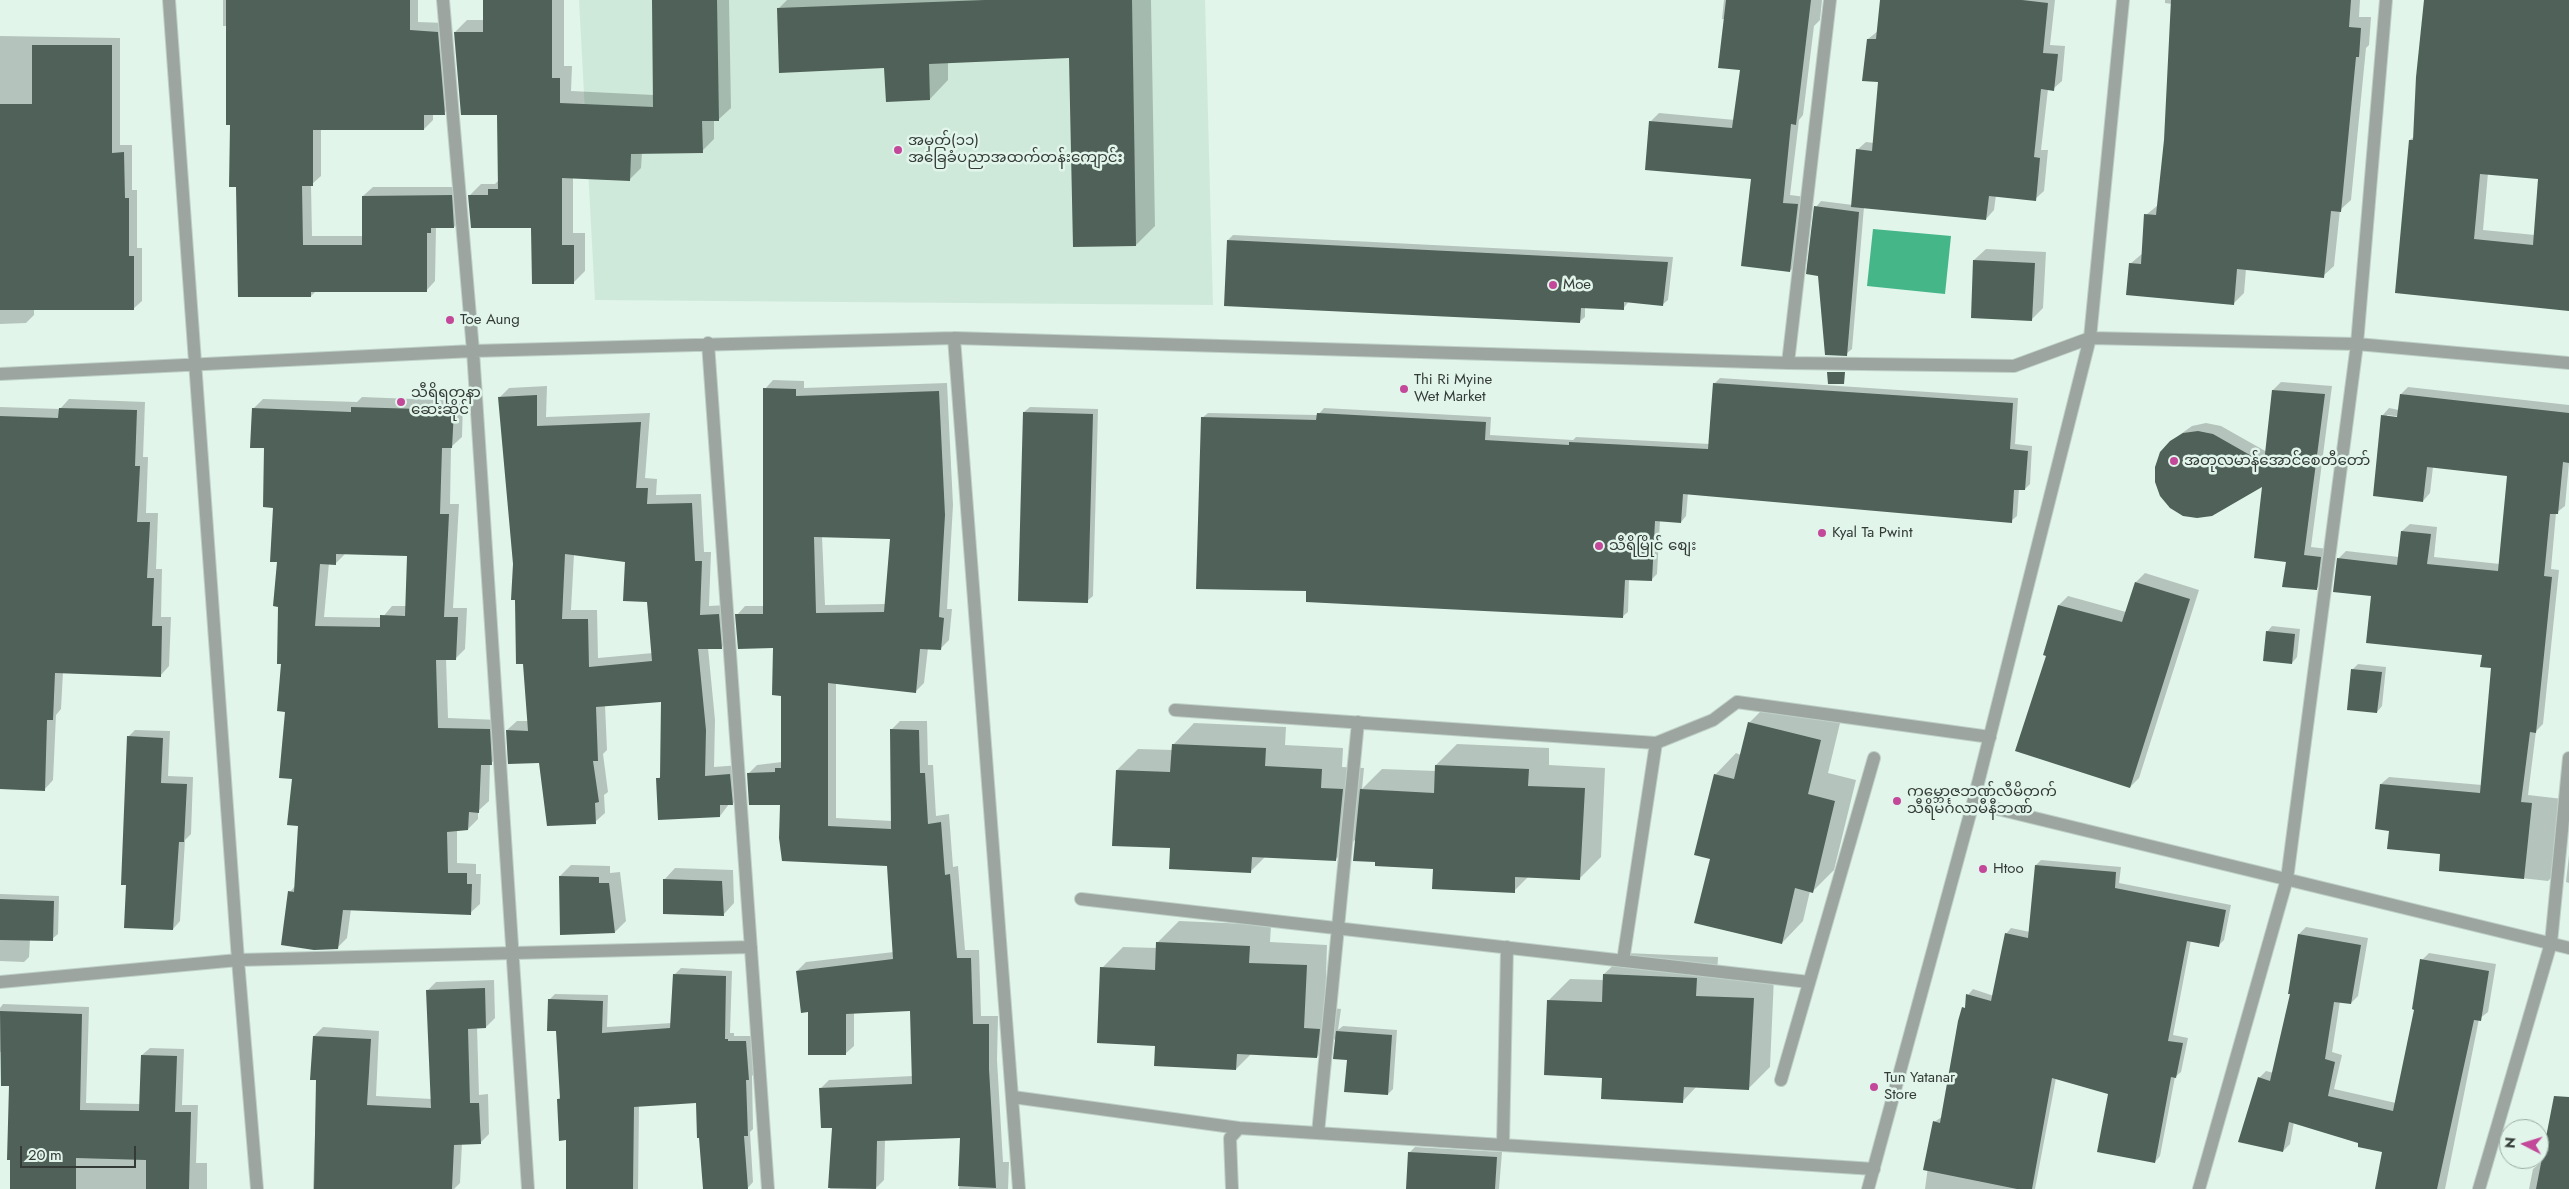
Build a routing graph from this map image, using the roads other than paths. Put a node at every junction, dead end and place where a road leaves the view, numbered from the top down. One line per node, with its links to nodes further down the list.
1 (169, 0): 12 (street)
2 (443, 0): 10 (street)
3 (1830, 0): 13 (street)
4 (2123, 0): 7 (street)
5 (2386, 0): 9 (street)
6 (954, 338): 8 (street); 13 (street); 35 (street)
7 (2090, 338): 9 (street); 13 (street); 17 (street)
8 (708, 343): 10 (street); 26 (street)
9 (2357, 344): 11 (street); 22 (street)
10 (473, 351): 12 (street); 29 (street)
11 (2569, 363)
12 (196, 364): 14 (street); 30 (street)
13 (1788, 364)
14 (0, 374)
15 (1175, 710): 16 (street)
16 (1358, 722): 18 (street); 24 (street)
17 (1990, 737): 18 (street); 21 (street)
18 (1656, 744): 31 (street)
19 (1874, 758): 33 (street)
20 (2569, 758): 25 (street)
21 (1974, 803): 22 (street); 39 (street)
22 (2287, 879): 25 (street); 46 (street)
23 (1080, 899): 24 (street)
24 (1339, 928): 27 (street); 37 (street)
25 (2551, 943): 28 (street); 47 (street)
26 (751, 947): 29 (street); 42 (street)
27 (1507, 947): 31 (street); 38 (street)
28 (2569, 948)
29 (511, 953): 30 (street); 41 (street)
30 (238, 960): 32 (street); 40 (street)
31 (1623, 961): 33 (street)
32 (0, 982)
33 (1809, 982): 34 (street)
34 (1781, 1080)
35 (1013, 1097): 36 (street); 43 (street)
36 (1239, 1128): 37 (street); 44 (street)
37 (1318, 1133): 38 (street)
38 (1503, 1145): 39 (street)
39 (1874, 1169): 45 (street)
40 (257, 1189)
41 (528, 1189)
42 (768, 1189)
43 (1019, 1189)
44 (1232, 1189)
45 (1868, 1189)
46 (2199, 1189)
47 (2479, 1189)

